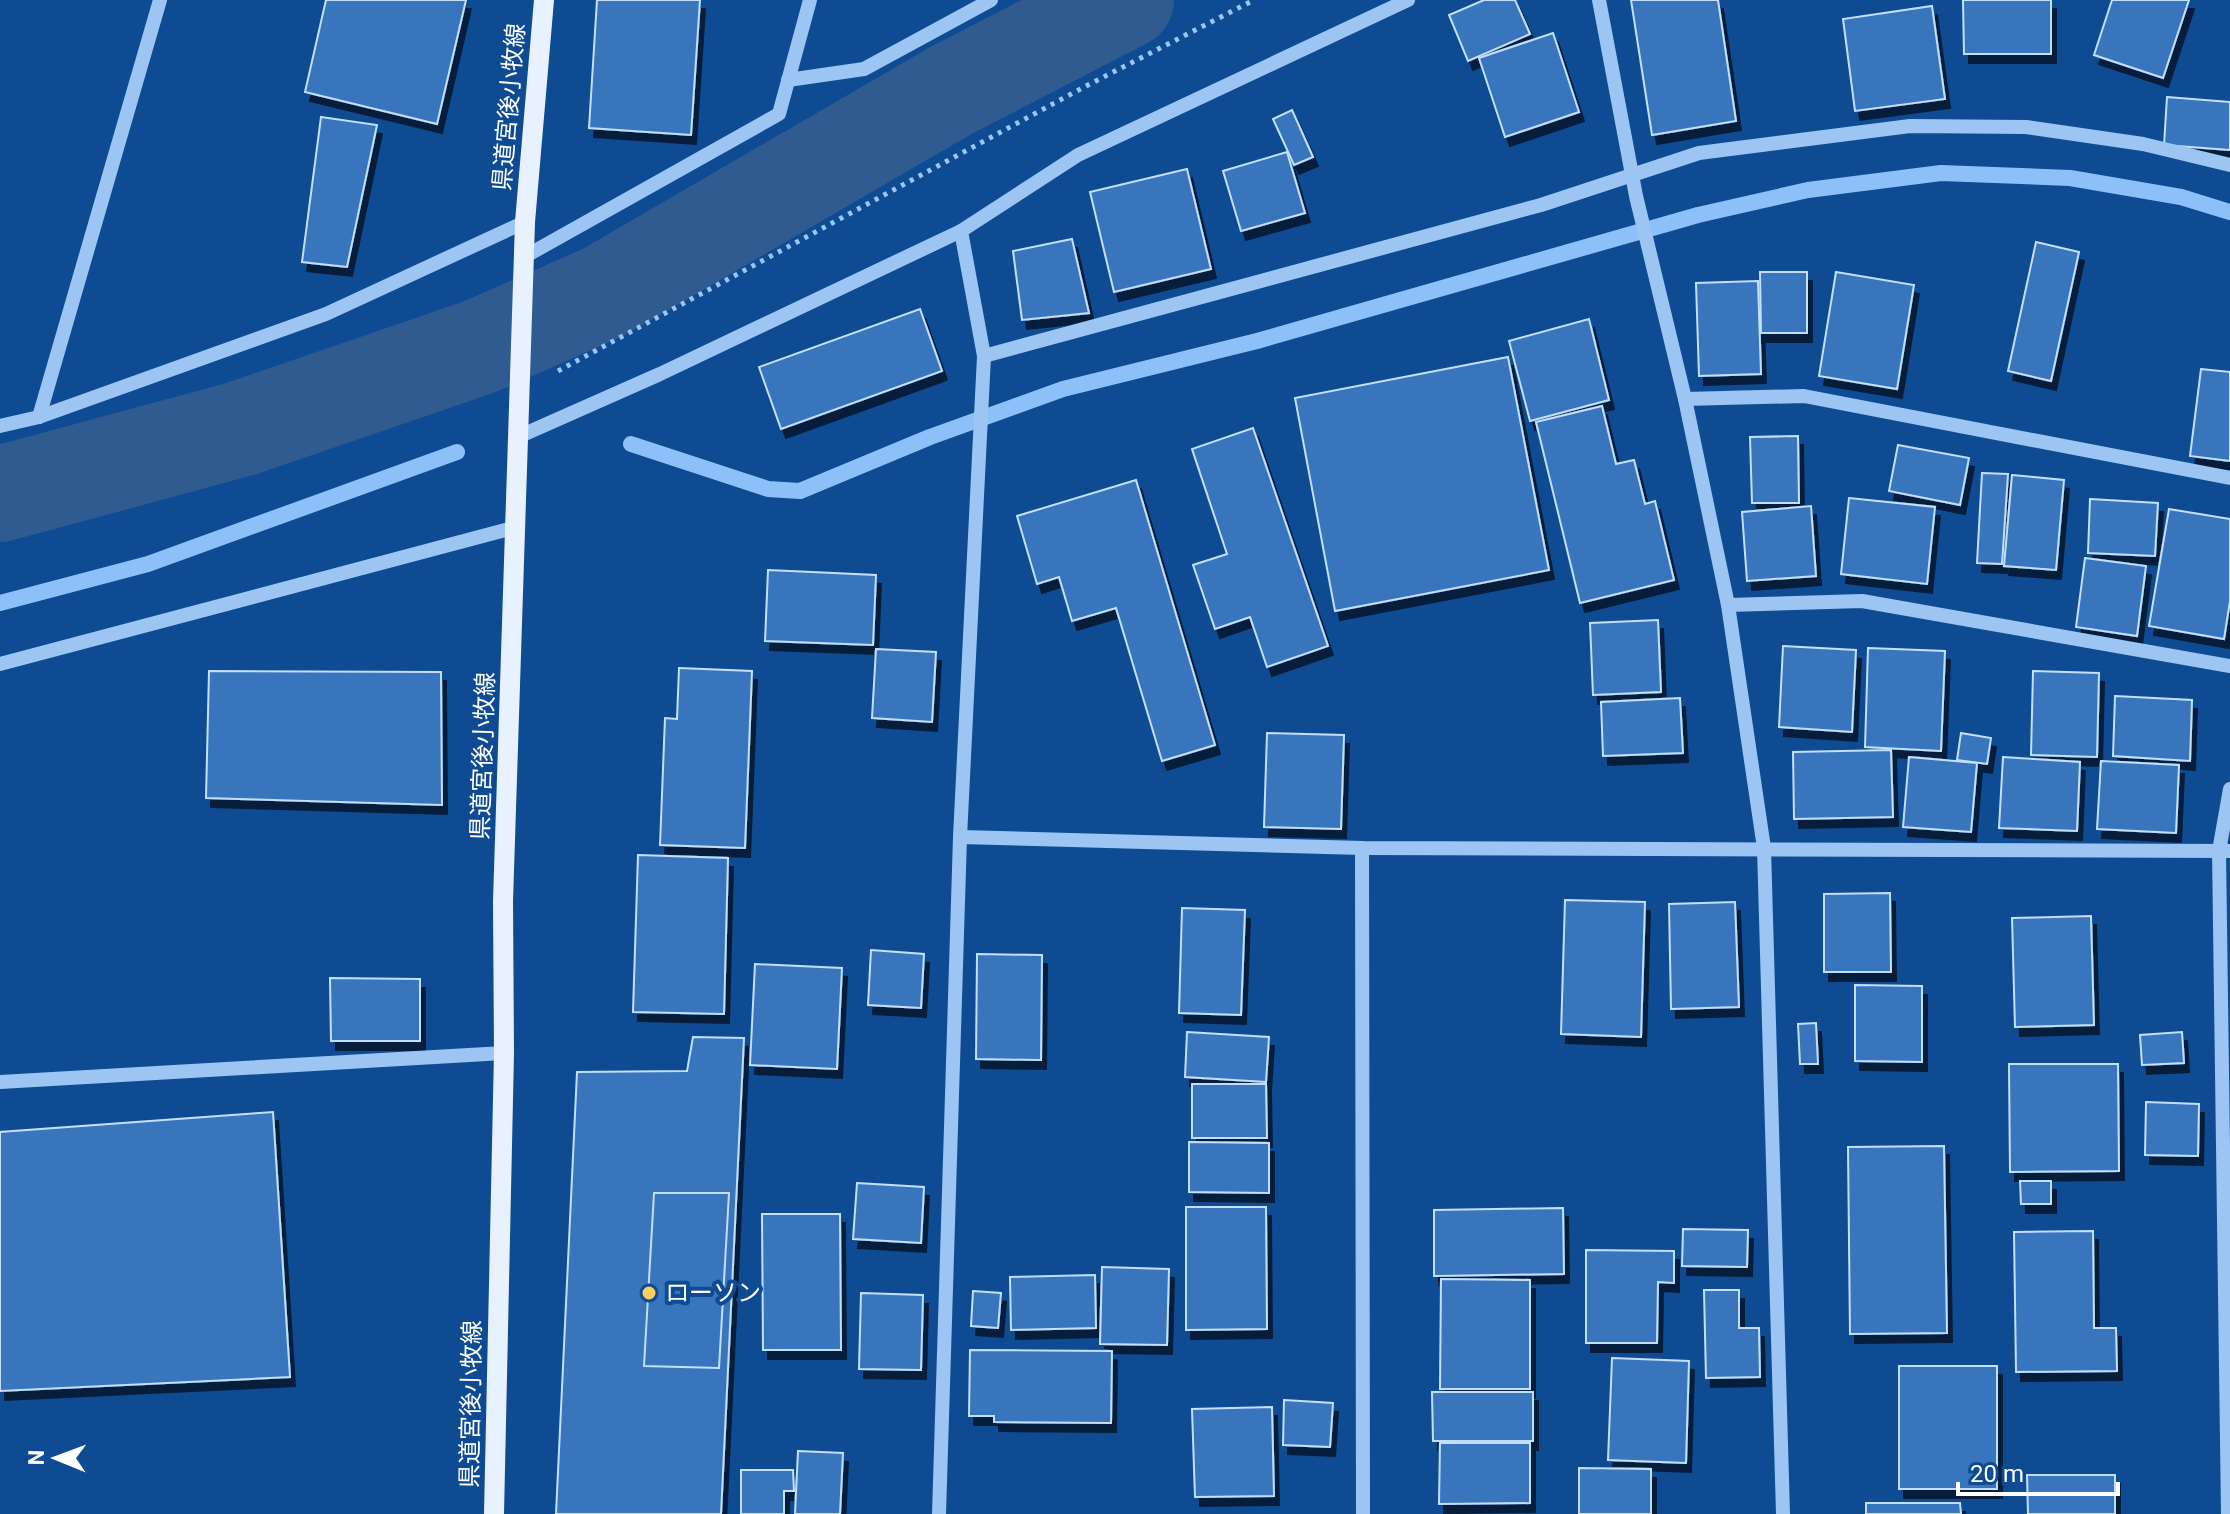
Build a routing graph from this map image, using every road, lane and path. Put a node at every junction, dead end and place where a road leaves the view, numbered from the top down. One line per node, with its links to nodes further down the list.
1 (160, 0): 17 (street)
2 (544, 0): 11 (main road, 県道宮後小牧線)
3 (810, 0): 8 (street)
4 (991, 0): 8 (street)
5 (1254, 0): 15 (path)
6 (1408, 0): 12 (street)
7 (1599, 0): 10 (street)
8 (788, 80): 13 (street)
9 (2230, 165): 10 (street)
10 (1632, 175): 14 (street); 16 (street)
11 (525, 222): 13 (main road, 県道宮後小牧線); 17 (street)
12 (961, 231): 14 (street); 19 (street)
13 (524, 257): 15 (main road, 県道宮後小牧線)
14 (984, 356): 26 (street)
15 (521, 390): 19 (main road, 県道宮後小牧線)
16 (1685, 399): 20 (street); 22 (street)
17 (39, 417): 18 (street)
18 (0, 426)
19 (520, 436): 21 (main road, 県道宮後小牧線)
20 (2230, 478)
21 (517, 527): 23 (street); 30 (main road, 県道宮後小牧線)
22 (1728, 605): 24 (street); 28 (street)
23 (0, 664)
24 (2230, 666)
25 (2230, 789): 29 (street)
26 (960, 837): 27 (street); 33 (street)
27 (1362, 848): 28 (street); 34 (street)
28 (1764, 848): 29 (street); 35 (street)
29 (2224, 851): 36 (street)
30 (504, 1053): 31 (street); 32 (main road, 県道宮後小牧線)
31 (0, 1082)
32 (494, 1514)
33 (939, 1514)
34 (1363, 1514)
35 (1783, 1514)
36 (2228, 1514)

